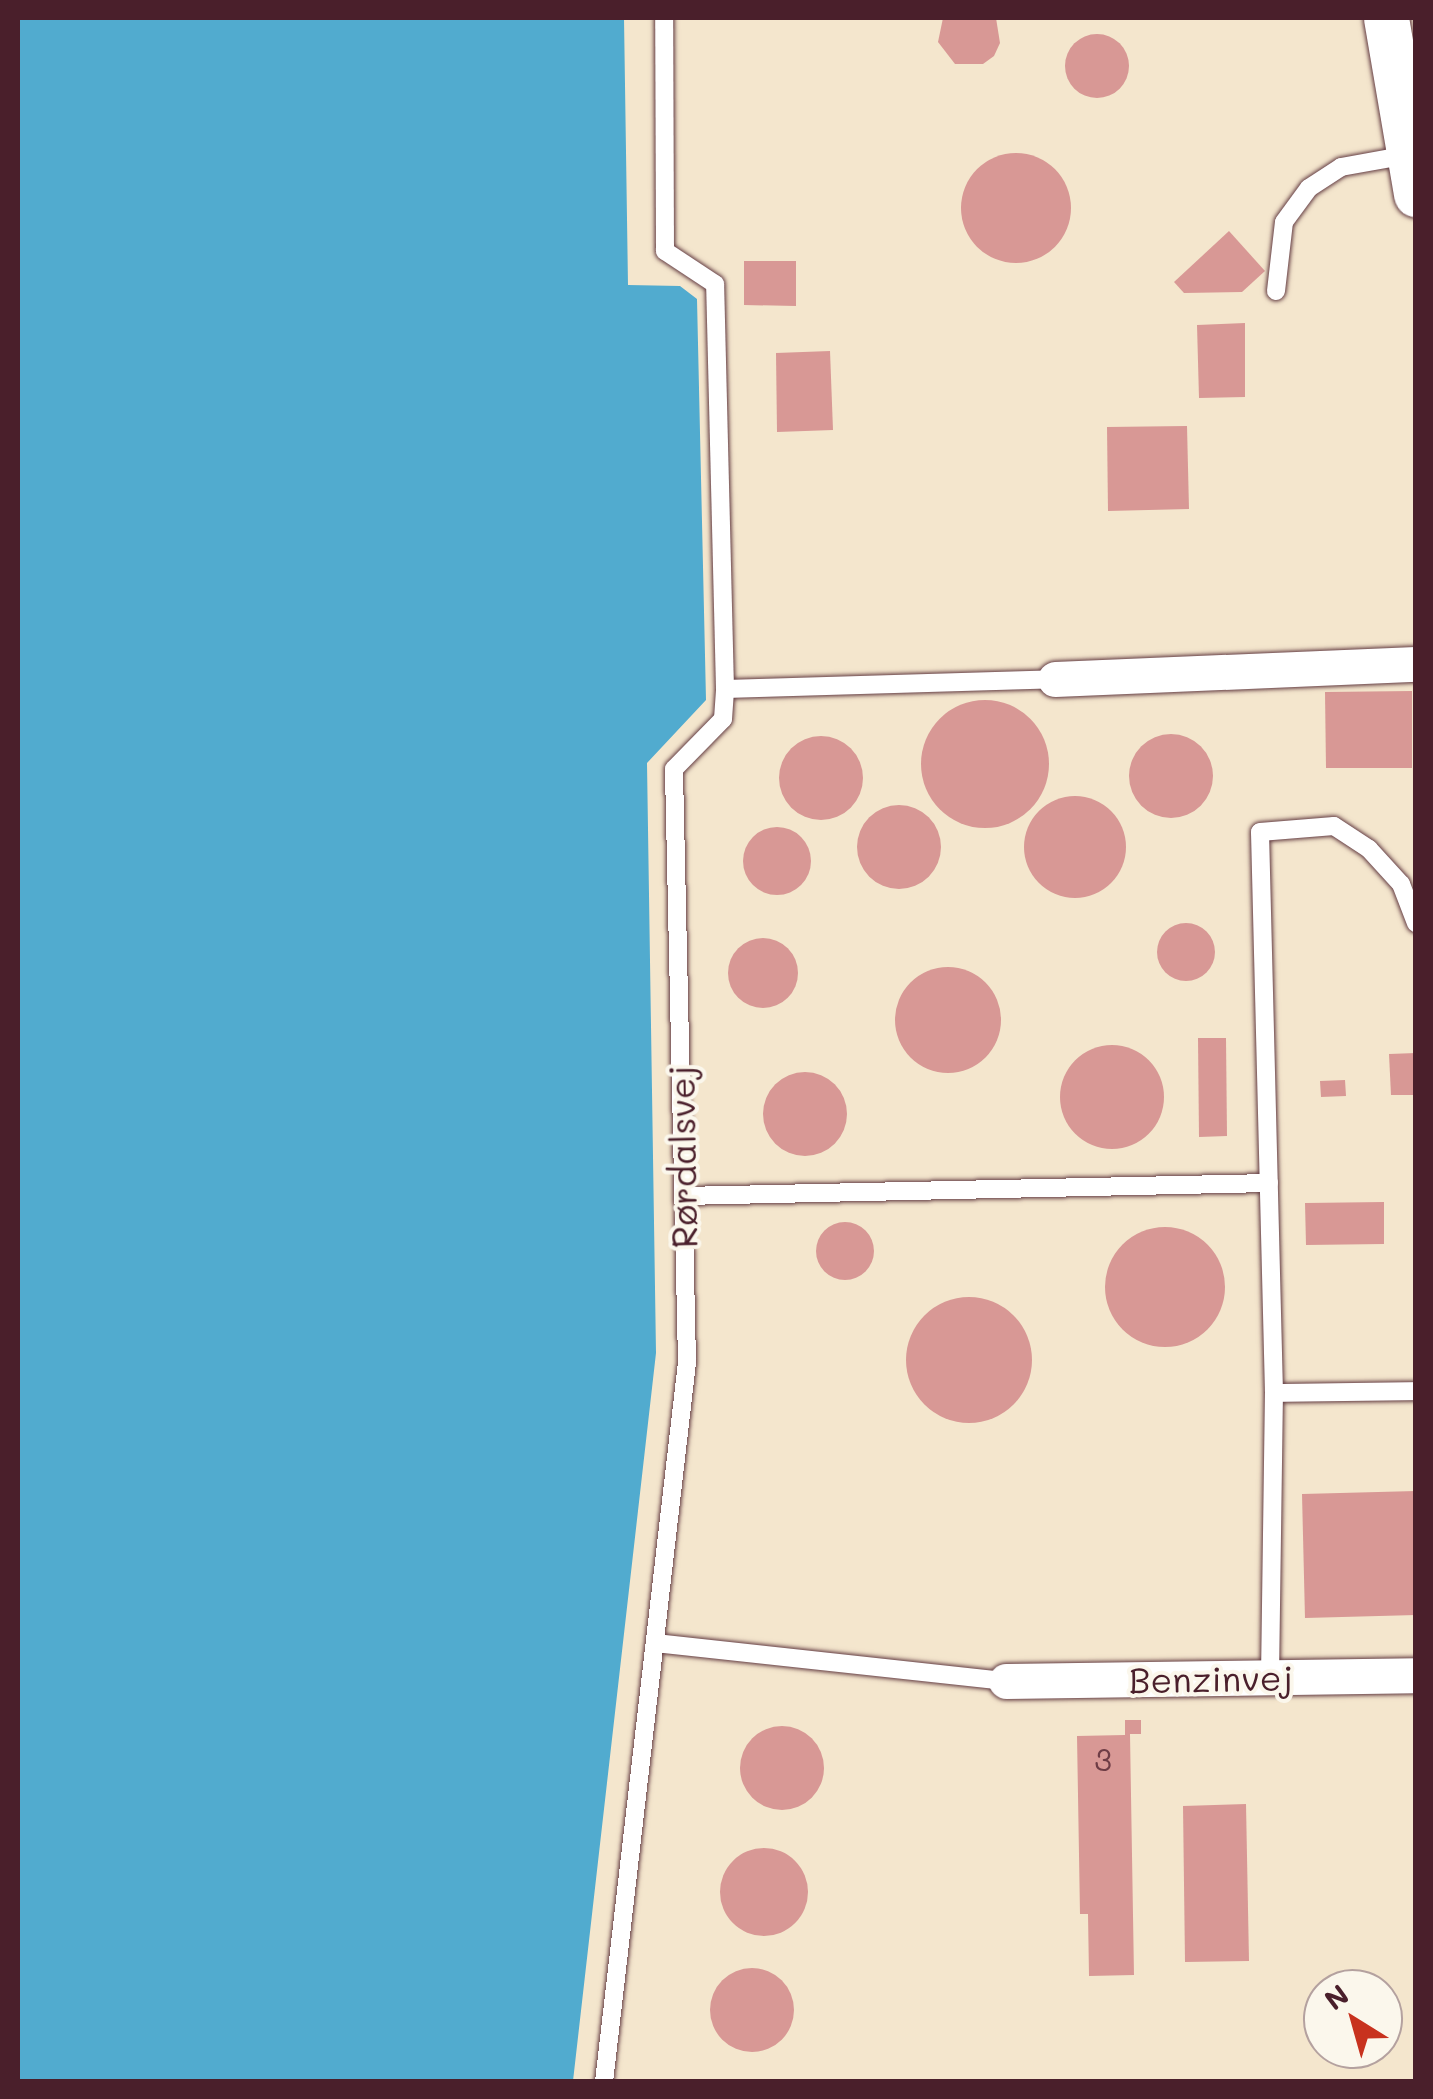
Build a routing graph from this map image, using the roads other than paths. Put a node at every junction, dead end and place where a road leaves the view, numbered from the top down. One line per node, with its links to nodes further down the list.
1 (664, 18): 7 (lane, Rørdalsvej)
2 (1386, 18): 3 (street)
3 (1412, 174): 4 (lane)
4 (1276, 291)
5 (1416, 664): 6 (street)
6 (1055, 679): 7 (lane)
7 (725, 689): 10 (lane, Rørdalsvej)
8 (1416, 923): 9 (lane)
9 (1269, 1183): 10 (lane); 12 (lane)
10 (683, 1196): 13 (lane, Rørdalsvej)
11 (1416, 1391): 12 (lane)
12 (1274, 1393): 15 (lane)
13 (655, 1644): 16 (lane); 17 (lane, Rørdalsvej)
14 (1416, 1676): 15 (street, Benzinvej)
15 (1270, 1678): 16 (street, Benzinvej)
16 (1006, 1681)
17 (604, 2082)

